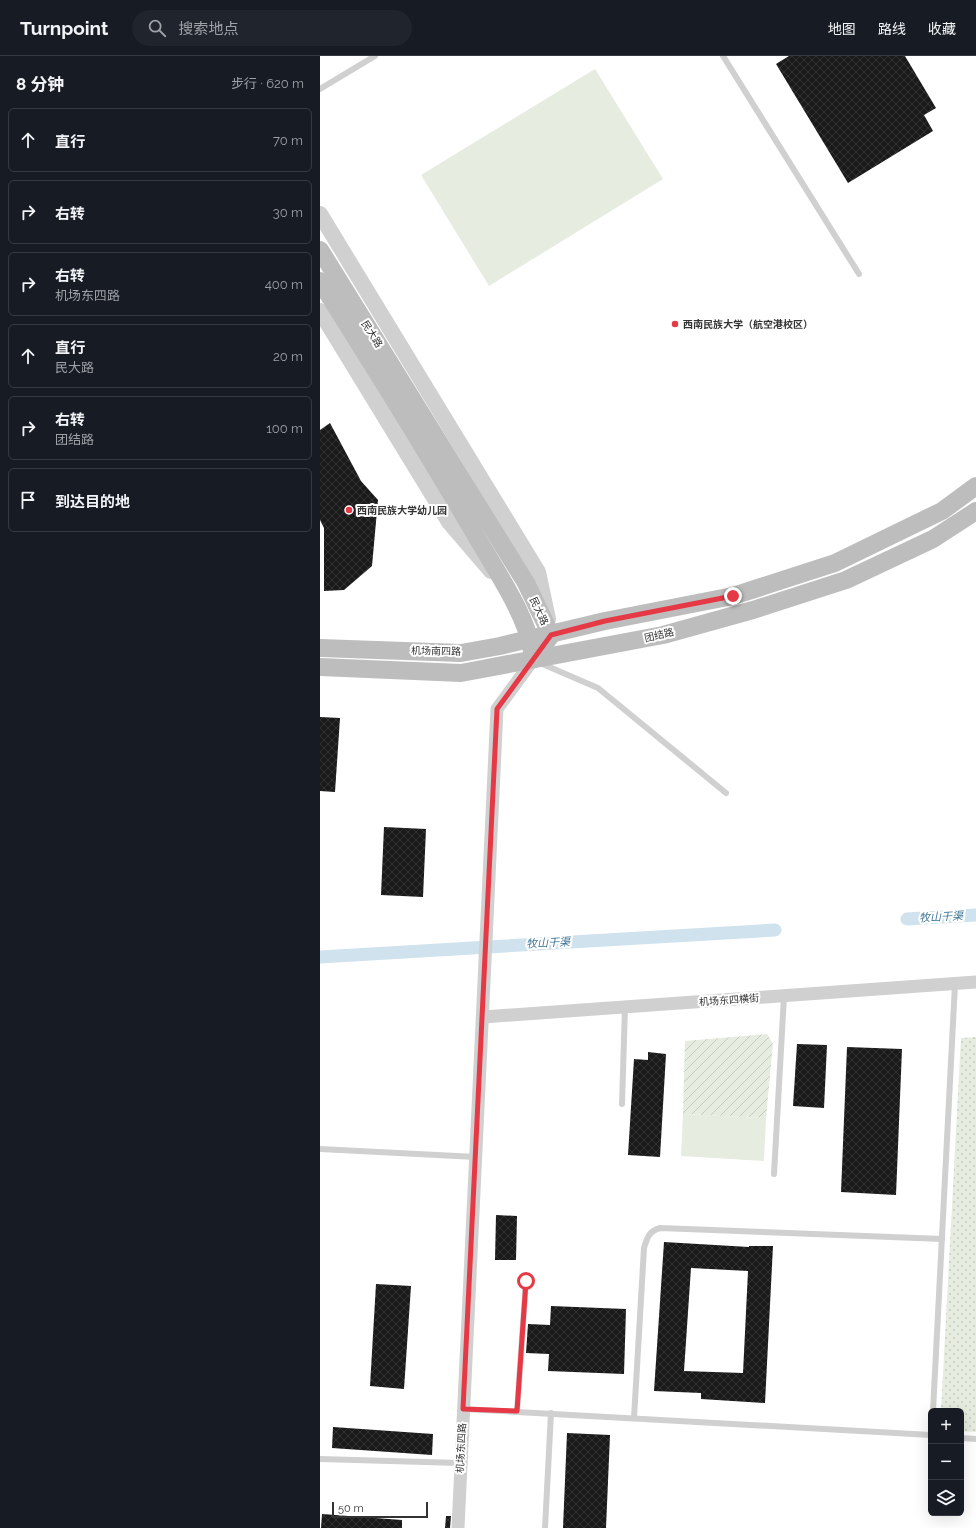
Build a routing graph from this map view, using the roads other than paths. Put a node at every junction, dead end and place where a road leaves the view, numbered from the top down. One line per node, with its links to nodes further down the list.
1 (375, 56): 3 (lane)
2 (723, 56): 6 (lane)
3 (320, 89)
4 (320, 214): 12 (street)
5 (320, 250): 12 (main road, 民大路)
6 (859, 274)
7 (320, 281): 11 (main road, 民大路)
8 (320, 310): 11 (street)
9 (976, 486): 12 (main road)
10 (976, 511): 15 (main road, 团结路)
11 (509, 594): 13 (main road, 民大路)
12 (551, 635): 13 (main road, 机场南四路); 15 (main road, 民大路)
13 (530, 640): 14 (main road, 机场南四路); 15 (main road, 民大路)
14 (320, 648)
15 (533, 660): 16 (main road, 团结路); 17 (lane); 22 (street, 机场东四路)
16 (320, 667)
17 (726, 793)
18 (976, 982): 19 (street, 机场东四横街)
19 (955, 984): 20 (street, 机场东四横街); 27 (lane)
20 (784, 996): 21 (street, 机场东四横街); 26 (lane)
21 (625, 1007): 22 (street, 机场东四横街); 23 (lane)
22 (483, 1017): 25 (street, 机场东四路)
23 (622, 1104)
24 (320, 1149): 25 (lane)
25 (476, 1156): 30 (street, 机场东四路)
26 (774, 1174)
27 (942, 1239): 29 (lane); 33 (lane)
28 (526, 1281): 31 (lane)
29 (933, 1408)
30 (463, 1409): 31 (lane); 38 (street, 机场东四路)
31 (517, 1411): 32 (lane)
32 (551, 1413): 33 (lane); 40 (lane)
33 (634, 1418): 34 (lane)
34 (928, 1436)
35 (964, 1438): 36 (lane)
36 (976, 1439)
37 (320, 1458): 38 (lane)
38 (460, 1463): 39 (street, 机场东四路)
39 (458, 1528)
40 (545, 1528)

